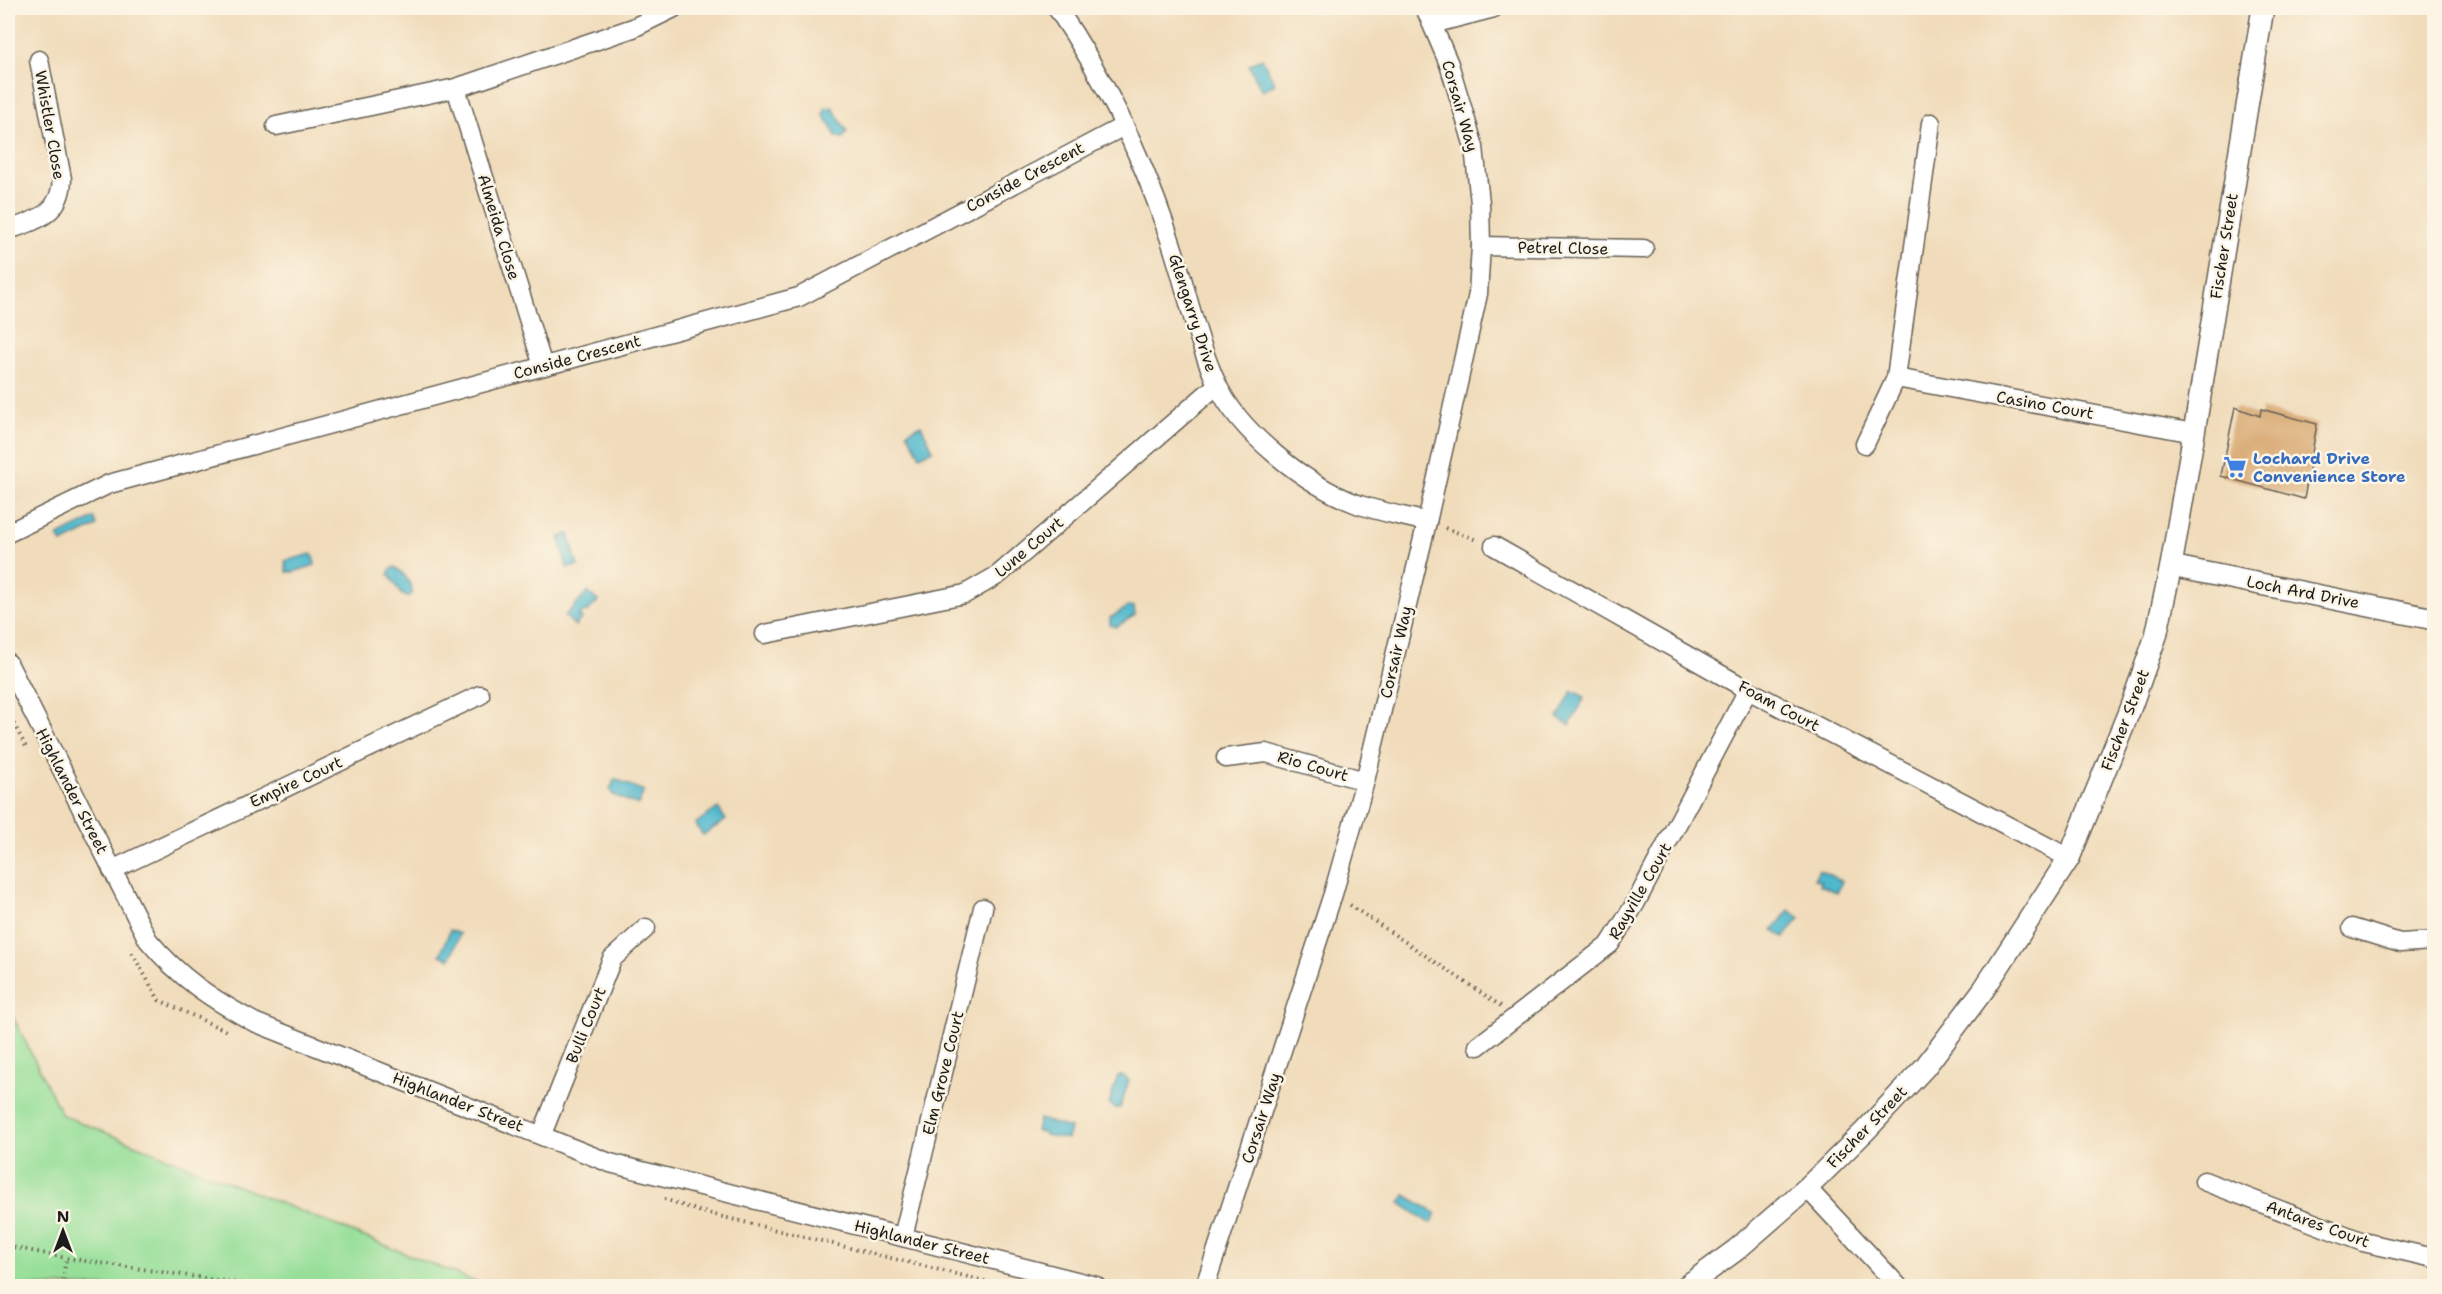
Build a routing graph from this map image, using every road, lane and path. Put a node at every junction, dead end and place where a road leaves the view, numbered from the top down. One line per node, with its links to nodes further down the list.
1 (674, 8): 7 (street)
2 (1057, 8): 10 (street, Glengarry Drive)
3 (1494, 8): 5 (street)
4 (2263, 8): 17 (street, Fischer Street)
5 (1429, 16): 12 (street, Corsair Way)
6 (39, 60): 11 (street, Whistler Close)
7 (456, 88): 9 (street); 14 (street, Almeida Close)
8 (1931, 123): 15 (street)
9 (276, 126)
10 (1124, 126): 14 (street, Conside Crescent); 16 (street, Glengarry Drive)
11 (8, 230)
12 (1482, 246): 13 (street, Petrel Close); 19 (street, Corsair Way)
13 (1644, 249)
14 (543, 366): 20 (street, Conside Crescent)
15 (1896, 378): 17 (street, Casino Court); 18 (street)
16 (1217, 385): 19 (street, Glengarry Drive); 24 (street, Lune Court)
17 (2194, 433): 22 (street, Fischer Street)
18 (1865, 444)
19 (1427, 522): 21 (path); 29 (street, Corsair Way)
20 (8, 533)
21 (1494, 546): 26 (street, Foam Court)
22 (2171, 566): 23 (street, Loch Ard Drive); 30 (street, Fischer Street)
23 (2434, 619)
24 (765, 634)
25 (8, 663): 31 (street, Highlander Street)
26 (1748, 690): 30 (street, Foam Court); 37 (street, Rayville Court)
27 (480, 695): 31 (street, Empire Court)
28 (1226, 758): 29 (street, Rio Court)
29 (1365, 782): 32 (street, Corsair Way)
30 (2069, 858): 41 (street, Fischer Street)
31 (112, 870): 39 (street, Highlander Street)
32 (1333, 894): 37 (path); 49 (street, Corsair Way)
33 (983, 909): 42 (street, Elm Grove Court)
34 (646, 927): 39 (street, Bulli Court)
35 (2352, 927): 36 (street)
36 (2434, 941)
37 (1517, 1017): 38 (street, Rayville Court)
38 (1478, 1046)
39 (542, 1134): 42 (street, Highlander Street)
40 (2204, 1181): 45 (street, Antares Court)
41 (1807, 1188): 50 (street, Fischer Street); 51 (street)
42 (903, 1237): 48 (street, Highlander Street)
43 (8, 1246): 44 (path)
44 (66, 1258): 46 (path); 47 (path)
45 (2434, 1258)
46 (62, 1287)
47 (258, 1287)
48 (1095, 1287)
49 (1205, 1287)
50 (1687, 1287)
51 (1898, 1287)

